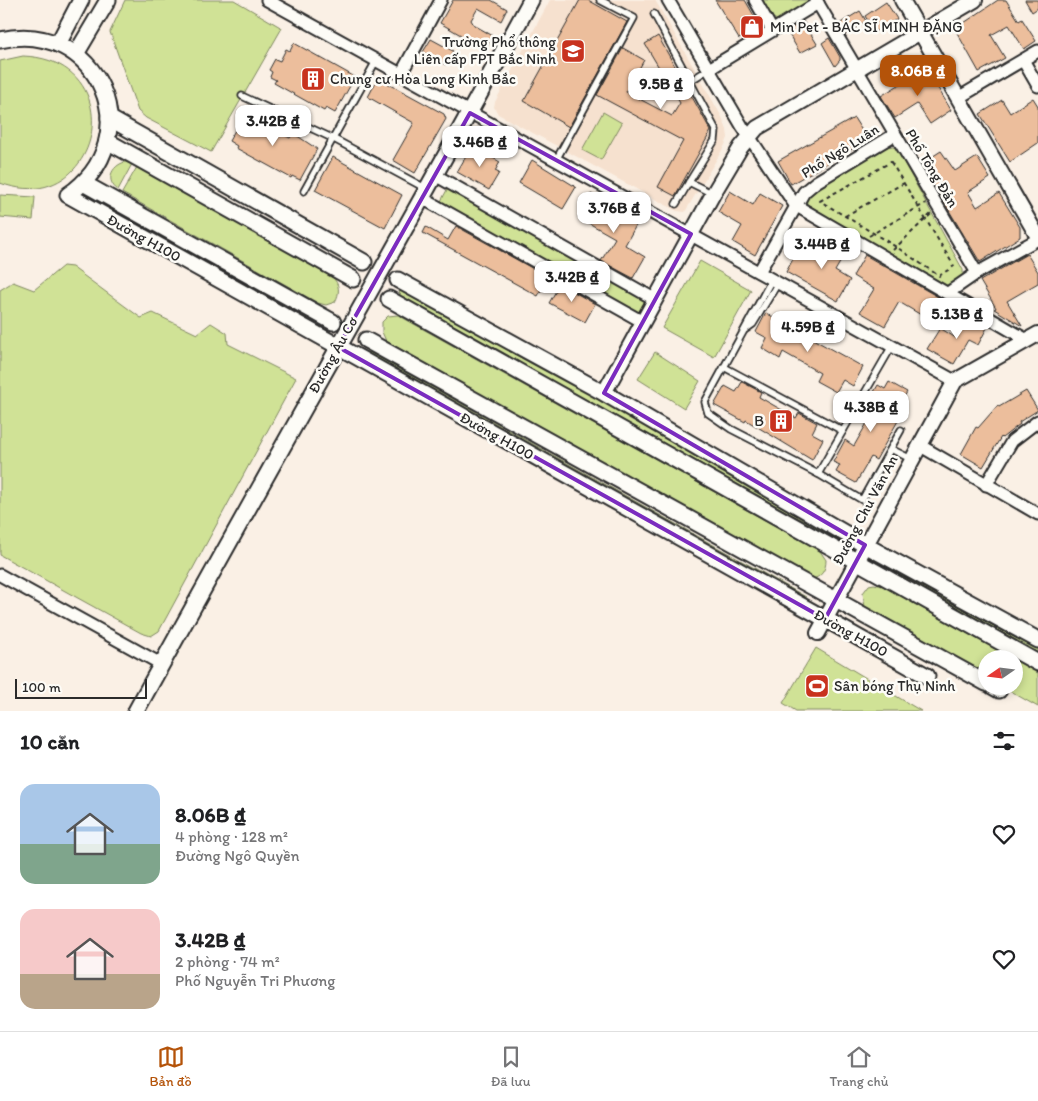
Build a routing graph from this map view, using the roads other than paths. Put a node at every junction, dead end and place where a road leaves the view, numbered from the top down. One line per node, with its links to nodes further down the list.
1 (81, 0): 16 (main road)
2 (108, 0): 18 (main road)
3 (267, 0): 20 (street)
4 (532, 0): 28 (main road, Đường Âu Cơ)
5 (600, 0): 34 (lane)
6 (668, 0): 21 (street)
7 (755, 0): 13 (street)
8 (902, 0): 14 (street)
9 (975, 0): 14 (street)
10 (437, 1): 23 (street)
11 (817, 1): 13 (street); 22 (street, Phố Tông Đản)
12 (654, 14): 24 (lane)
13 (772, 30): 21 (street)
14 (920, 32): 22 (street); 27 (street)
15 (0, 40): 16 (main road)
16 (58, 44): 18 (main road)
17 (1038, 51): 19 (street)
18 (76, 54): 29 (main road)
19 (1023, 60): 25 (street); 27 (street)
20 (376, 61): 23 (street); 32 (lane)
21 (709, 68): 24 (lane); 31 (street)
22 (857, 70): 30 (street, Phố Tông Đản); 31 (street)
23 (401, 74): 28 (street)
24 (690, 81): 36 (lane)
25 (1038, 86)
26 (242, 96): 32 (lane)
27 (958, 98): 44 (street)
28 (470, 113): 34 (street); 35 (main road, Đường Âu Cơ)
29 (109, 118): 33 (main road); 45 (main road)
30 (894, 135): 42 (street, Phố Ngô Luân); 47 (street, Phố Tông Đản)
31 (749, 137): 40 (street); 42 (street)
32 (334, 139): 38 (lane); 39 (lane)
33 (107, 141): 37 (main road); 48 (main road)
34 (556, 160): 43 (street)
35 (436, 175): 39 (main road, Đường Âu Cơ); 53 (street)
36 (690, 182): 40 (lane); 41 (lane)
37 (84, 183): 54 (main road, Đường H100); 59 (main road, Đường H100)
38 (304, 191)
39 (425, 194): 55 (street); 59 (main road, Đường Âu Cơ)
40 (713, 194): 43 (street)
41 (676, 204)
42 (795, 205): 46 (street, Phố Ngô Luân); 51 (street)
43 (691, 234): 46 (street); 53 (street)
44 (1038, 238): 47 (street)
45 (364, 262)
46 (759, 272): 50 (street)
47 (977, 274): 51 (street)
48 (353, 279)
49 (398, 280): 62 (main road)
50 (775, 281): 58 (street); 60 (lane)
51 (948, 293): 56 (street)
52 (389, 299): 73 (main road)
53 (656, 300): 55 (street)
54 (333, 322)
55 (644, 322): 62 (street)
56 (1033, 337): 61 (street)
57 (366, 340): 75 (main road, Đường H100)
58 (892, 346): 61 (street); 65 (lane)
59 (338, 347): 76 (main road, Đường H100); 80 (main road, Đường Âu Cơ)
60 (724, 367): 65 (lane); 69 (lane)
61 (955, 381): 66 (street, Đường Chu Văn An)
62 (604, 393): 72 (main road)
63 (1038, 421): 70 (street)
64 (901, 430): 67 (lane)
65 (842, 431): 69 (lane)
66 (919, 445): 68 (street, Đường Chu Văn An); 70 (street)
67 (891, 449): 68 (lane); 69 (lane)
68 (912, 459): 72 (street, Đường Chu Văn An)
69 (818, 474)
70 (986, 485): 71 (street)
71 (1038, 514)
72 (866, 545): 73 (street, Đường Chu Văn An); 78 (main road)
73 (856, 561): 75 (street, Đường Chu Văn An); 79 (main road)
74 (0, 575): 80 (street)
75 (835, 601): 76 (street, Đường Chu Văn An); 82 (main road, Đường H100)
76 (825, 619): 77 (street, Đường Chu Văn An); 81 (main road, Đường H100)
77 (818, 633)
78 (1038, 640)
79 (1038, 663)
80 (161, 664): 83 (main road, Đường Âu Cơ)
81 (927, 676)
82 (978, 678)
83 (136, 711)

